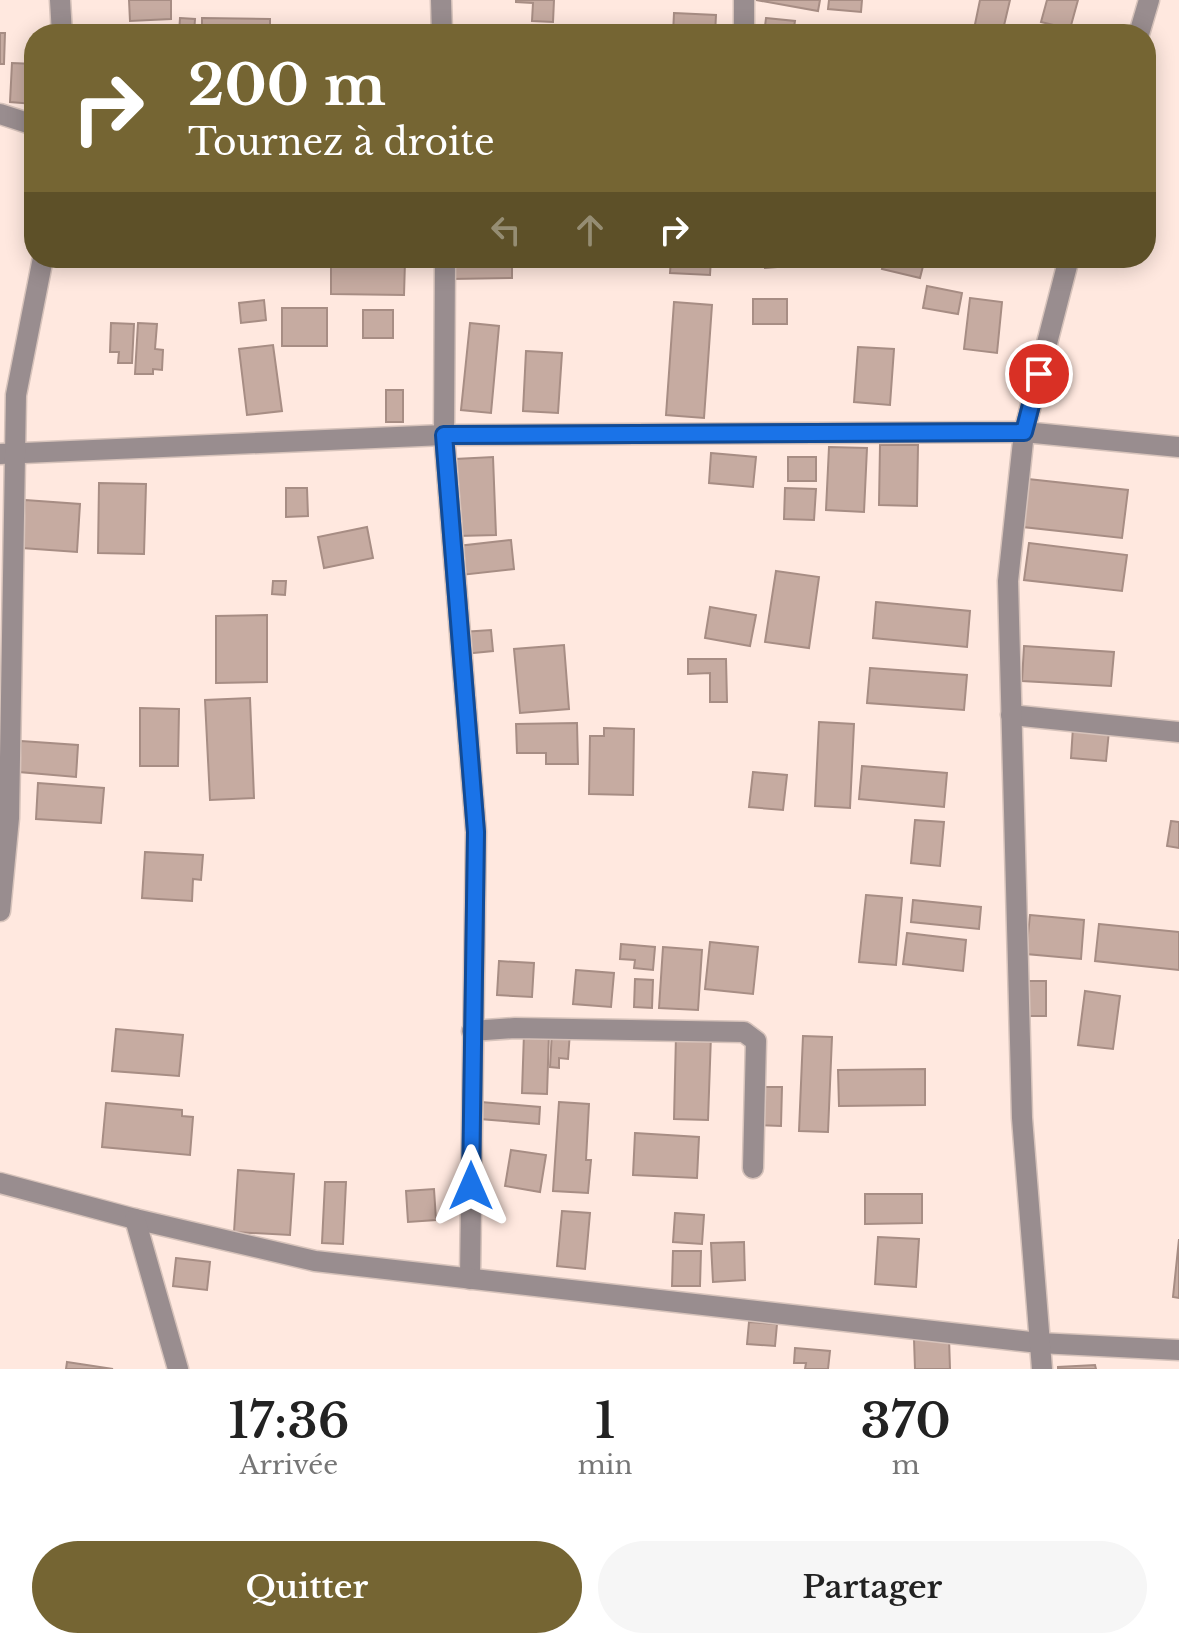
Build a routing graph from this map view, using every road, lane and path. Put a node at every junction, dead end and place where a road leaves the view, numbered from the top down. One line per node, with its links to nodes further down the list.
1 (60, 0): 5 (street)
2 (441, 0): 6 (street)
3 (744, 0): 7 (street)
4 (1149, 0): 8 (street)
5 (61, 24)
6 (442, 24)
7 (744, 24)
8 (1142, 24)
9 (0, 114): 10 (street)
10 (24, 122)
11 (41, 268): 17 (street)
12 (445, 268): 15 (street)
13 (1066, 268): 14 (street)
14 (1024, 432): 15 (street); 16 (street); 18 (street)
15 (444, 435): 17 (street); 21 (street)
16 (1179, 447)
17 (7, 453): 20 (street)
18 (1011, 715): 19 (street); 26 (street)
19 (1179, 732)
20 (0, 911)
21 (472, 1031): 22 (street); 25 (street)
22 (753, 1168)
23 (0, 1183): 24 (street)
24 (135, 1219): 25 (street); 28 (street)
25 (470, 1279): 26 (street)
26 (1039, 1343): 27 (street); 29 (street)
27 (1179, 1350)
28 (178, 1369)
29 (1042, 1369)

